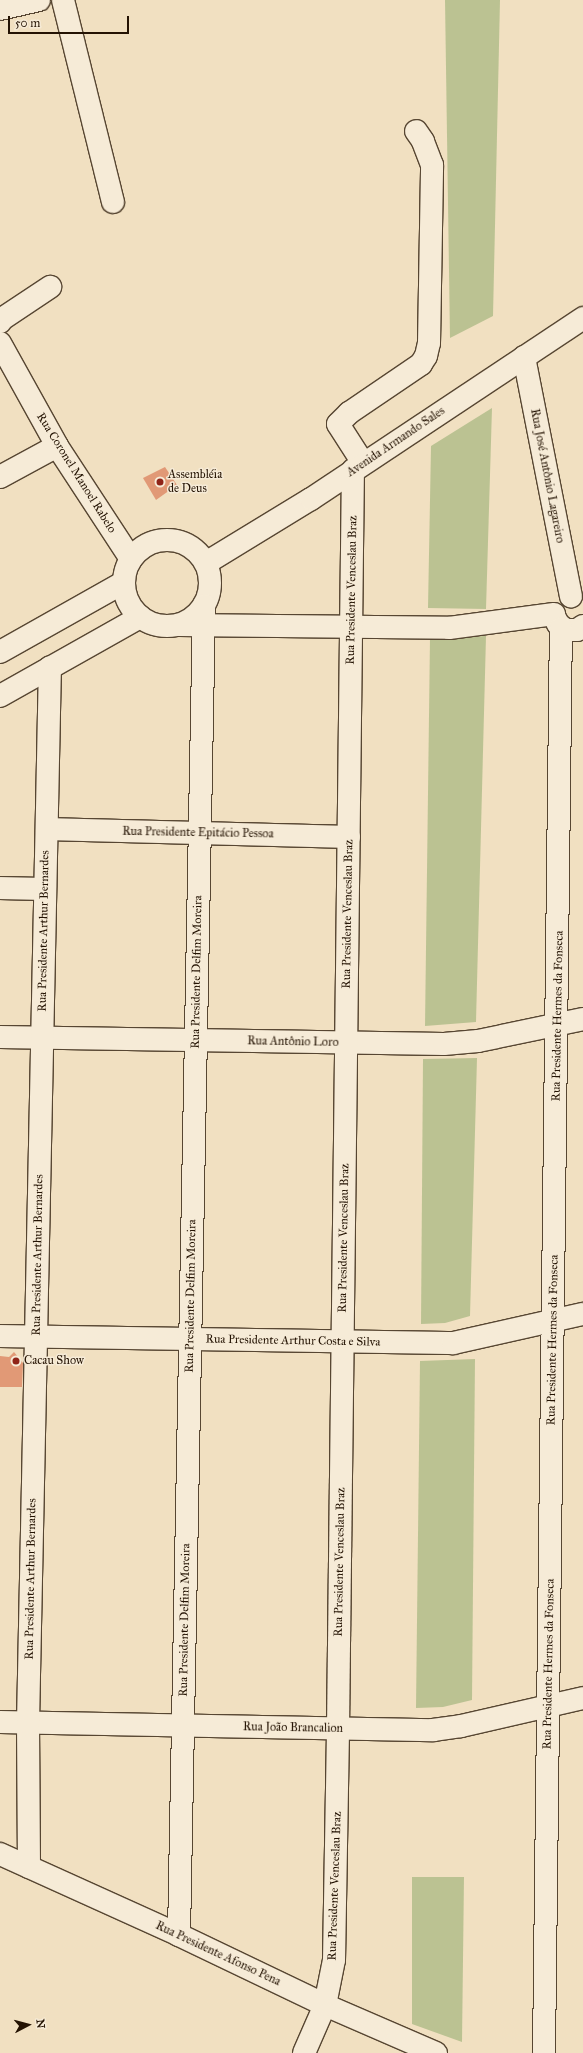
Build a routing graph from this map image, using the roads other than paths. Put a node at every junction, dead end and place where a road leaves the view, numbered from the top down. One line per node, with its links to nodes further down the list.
1 (39, 0): 3 (street)
2 (63, 0): 5 (street)
3 (0, 9)
4 (416, 131): 12 (street)
5 (113, 202)
6 (50, 287): 8 (street)
7 (583, 318): 10 (street, Avenida Armando Sales)
8 (0, 322)
9 (0, 343): 11 (street, Rua Coronel Manoel Rabelo)
10 (524, 357): 12 (street, Avenida Armando Sales); 17 (street, Rua José Antônio Lagareiro)
11 (57, 446): 13 (street); 14 (street, Rua Coronel Manoel Rabelo)
12 (358, 467): 15 (street, Avenida Armando Sales); 23 (street, Rua Presidente Venceslau Braz)
13 (0, 477)
14 (131, 559): 15 (street); 16 (street)
15 (206, 563): 18 (street)
16 (124, 582): 19 (street); 24 (street)
17 (577, 598): 20 (street)
18 (205, 610): 21 (street); 23 (street); 25 (street, Rua Presidente Delfim Moreira)
19 (140, 617): 21 (street); 26 (street)
20 (558, 621): 22 (street); 23 (street); 34 (street, Rua Presidente Hermes da Fonseca)
21 (174, 626): 25 (street)
22 (583, 626)
23 (351, 627): 30 (street, Rua Presidente Venceslau Braz)
24 (0, 652)
25 (203, 657): 29 (street, Rua Presidente Delfim Moreira)
26 (50, 667): 27 (street); 28 (street, Rua Presidente Arthur Bernardes)
27 (0, 696)
28 (46, 830): 29 (street, Rua Presidente Epitácio Pessoa); 32 (street, Rua Presidente Arthur Bernardes)
29 (200, 834): 30 (street, Rua Presidente Epitácio Pessoa); 37 (street, Rua Presidente Delfim Moreira)
30 (349, 837): 38 (street, Rua Presidente Venceslau Braz)
31 (0, 888): 32 (street)
32 (45, 889): 36 (street, Rua Presidente Arthur Bernardes)
33 (583, 1019): 34 (street, Rua Antônio Loro)
34 (558, 1024): 38 (street, Rua Antônio Loro); 40 (street, Rua Presidente Hermes da Fonseca)
35 (0, 1037): 36 (street, Rua Antônio Loro)
36 (42, 1038): 37 (street, Rua Antônio Loro); 42 (street, Rua Presidente Arthur Bernardes)
37 (196, 1040): 38 (street, Rua Antônio Loro); 43 (street, Rua Presidente Delfim Moreira)
38 (346, 1042): 44 (street, Rua Presidente Venceslau Braz)
39 (583, 1314): 40 (street, Rua Presidente Arthur Costa e Silva)
40 (554, 1320): 44 (street, Rua Presidente Arthur Costa e Silva); 46 (street, Rua Presidente Hermes da Fonseca)
41 (0, 1336): 42 (street, Rua Presidente Arthur Costa e Silva)
42 (36, 1336): 43 (street, Rua Presidente Arthur Costa e Silva); 48 (street, Rua Presidente Arthur Bernardes)
43 (190, 1339): 44 (street, Rua Presidente Arthur Costa e Silva); 49 (street, Rua Presidente Delfim Moreira)
44 (343, 1342): 50 (street, Rua Presidente Venceslau Braz)
45 (583, 1698): 46 (street, Rua João Brancalion)
46 (548, 1705): 50 (street, Rua João Brancalion); 57 (street, Rua Presidente Hermes da Fonseca)
47 (0, 1722): 48 (street, Rua João Brancalion)
48 (28, 1723): 49 (street, Rua João Brancalion); 52 (street, Rua Presidente Arthur Bernardes)
49 (183, 1726): 50 (street, Rua João Brancalion); 53 (street, Rua Presidente Delfim Moreira)
50 (338, 1729): 54 (street, Rua Presidente Venceslau Braz)
51 (0, 1854): 52 (street, Rua Presidente Afonso Pena)
52 (28, 1867): 53 (street, Rua Presidente Afonso Pena)
53 (179, 1935): 54 (street, Rua Presidente Afonso Pena)
54 (326, 2005): 55 (street, Rua Presidente Venceslau Braz); 56 (street, Rua Presidente Afonso Pena)
55 (304, 2053)
56 (436, 2053)
57 (544, 2053)

